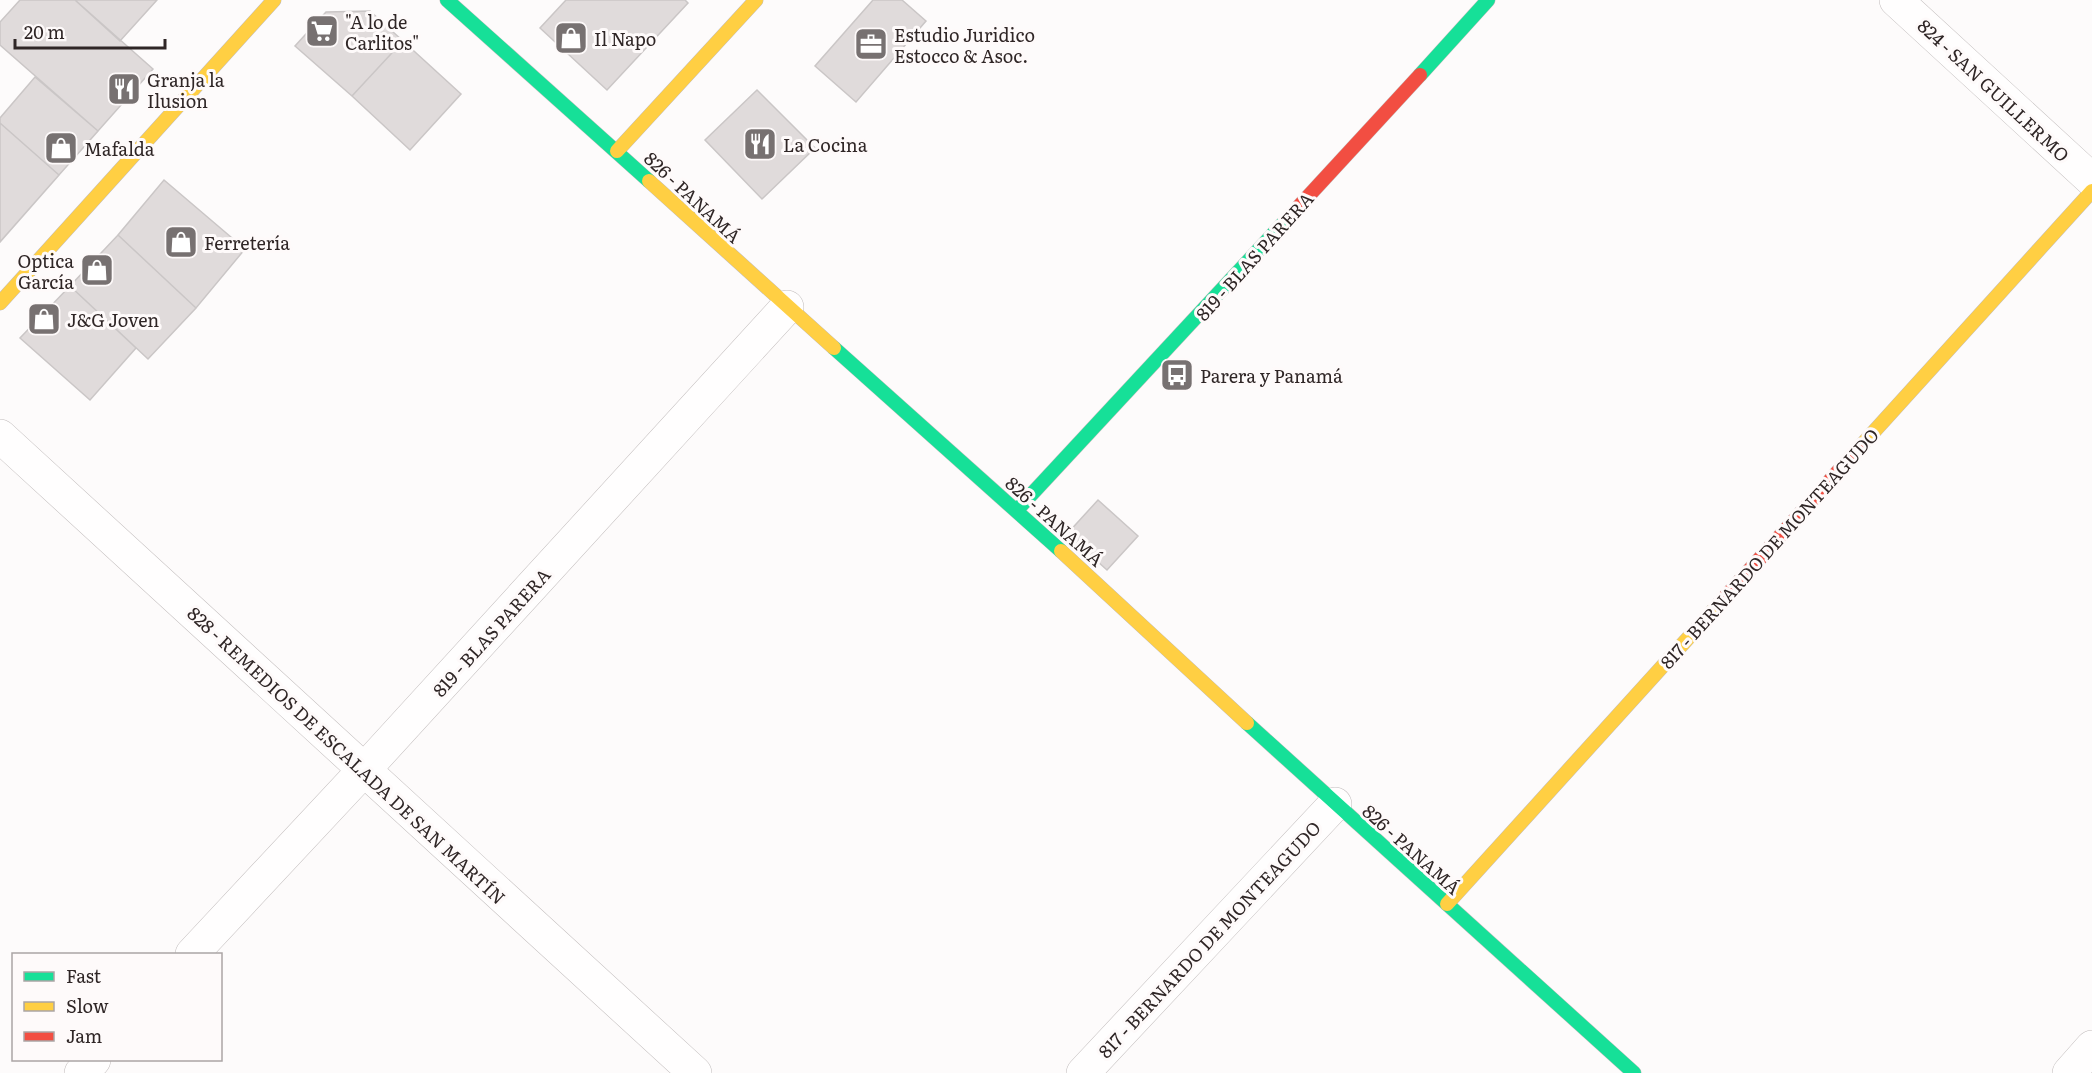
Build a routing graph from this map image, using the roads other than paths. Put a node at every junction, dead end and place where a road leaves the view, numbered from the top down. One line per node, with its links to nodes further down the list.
1 (274, 0): 9 (street)
2 (447, 0): 6 (street, 826 - PANAMÁ)
3 (756, 0): 6 (street)
4 (1488, 0): 12 (street, 819 - BLAS PARERA)
5 (1896, 0): 7 (street, 824 - SAN GUILLERMO)
6 (617, 151): 10 (street, 826 - PANAMÁ)
7 (2092, 180)
8 (2092, 191): 15 (street, 817 - BERNARDO DE MONTEAGUDO)
9 (0, 303)
10 (787, 307): 12 (street, 826 - PANAMÁ); 13 (street, 819 - BLAS PARERA)
11 (0, 436): 13 (street, 828 - REMEDIOS DE ESCALADA DE SAN MARTÍN)
12 (1017, 510): 14 (street, 826 - PANAMÁ)
13 (363, 771): 16 (street, 819 - BLAS PARERA); 20 (street, 828 - REMEDIOS DE ESCALADA DE SAN MARTÍN)
14 (1335, 804): 15 (street, 826 - PANAMÁ); 21 (street, 817 - BERNARDO DE MONTEAGUDO)
15 (1447, 904): 22 (street, 826 - PANAMÁ)
16 (193, 953)
17 (2092, 1047): 23 (street)
18 (92, 1061): 19 (street)
19 (81, 1073)
20 (695, 1073)
21 (1083, 1073)
22 (1634, 1073)
23 (2069, 1073)

